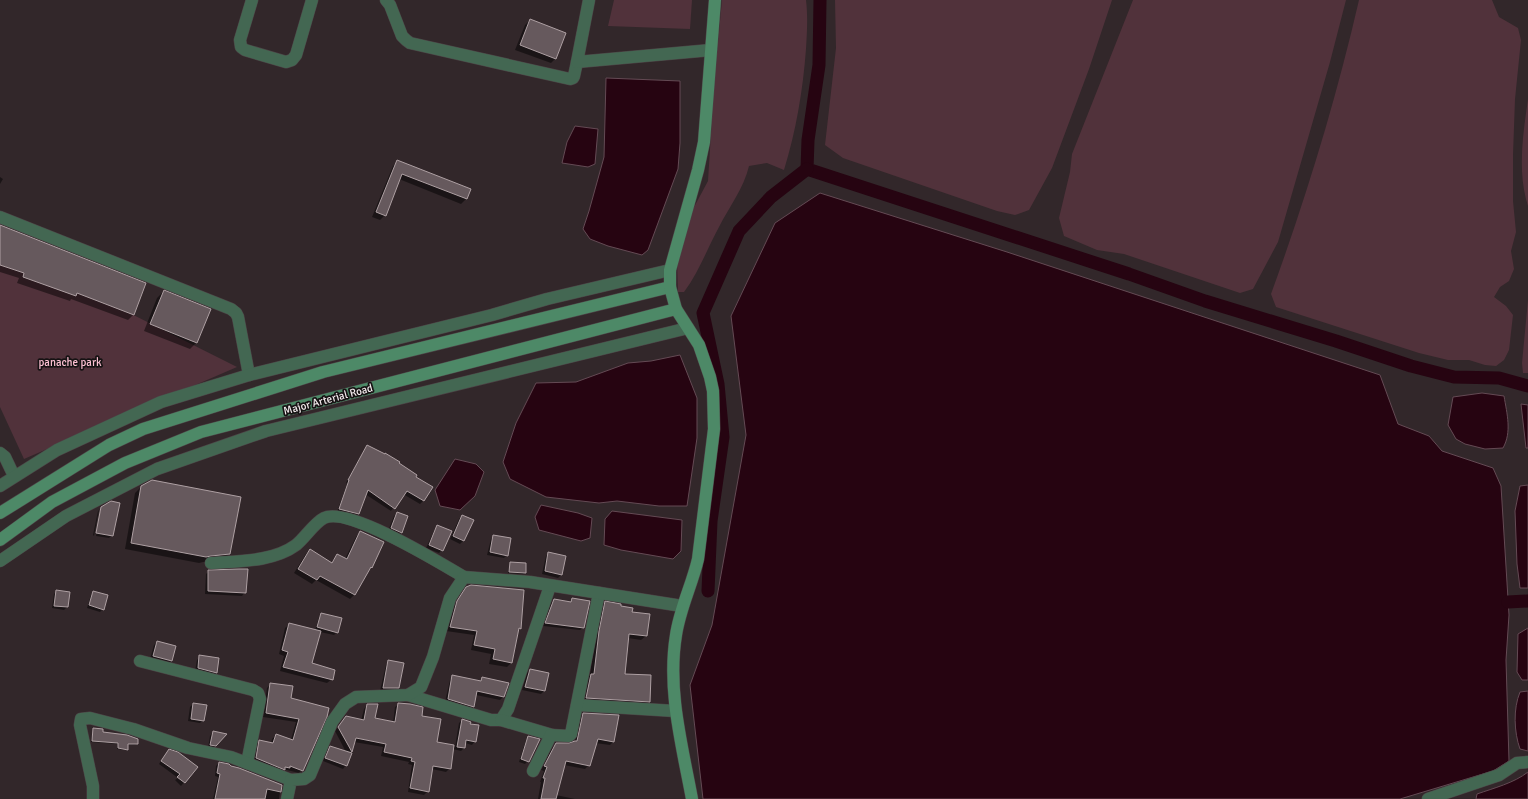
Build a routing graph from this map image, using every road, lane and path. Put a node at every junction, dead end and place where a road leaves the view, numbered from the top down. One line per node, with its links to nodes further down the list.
1 (252, 0): 2 (street)
2 (312, 0)
3 (386, 0): 7 (street)
4 (589, 0): 7 (street)
5 (715, 0): 6 (street)
6 (711, 50): 7 (street); 9 (street)
7 (577, 62)
8 (0, 217): 13 (street)
9 (670, 270): 10 (street); 13 (street)
10 (670, 287): 11 (street); 17 (street)
11 (676, 309): 12 (street); 18 (street, Major Arterial Road)
12 (688, 328): 19 (street); 24 (street)
13 (249, 375): 15 (street)
14 (0, 453): 15 (street)
15 (14, 476): 16 (street)
16 (0, 486)
17 (0, 513)
18 (0, 540)
19 (0, 561)
20 (211, 563): 21 (street)
21 (464, 577): 22 (street); 26 (street)
22 (550, 586): 23 (street); 29 (street)
23 (599, 593): 24 (street); 27 (street)
24 (682, 606): 28 (street)
25 (140, 661): 32 (street)
26 (408, 695): 29 (street); 34 (street)
27 (577, 704): 28 (street); 30 (street)
28 (675, 711): 37 (street)
29 (501, 720): 30 (street)
30 (552, 734): 33 (street)
31 (1528, 762): 38 (street)
32 (247, 763): 34 (street); 35 (street)
33 (533, 771)
34 (291, 780): 36 (street)
35 (93, 799)
36 (287, 799)
37 (692, 799)
38 (1428, 799)

